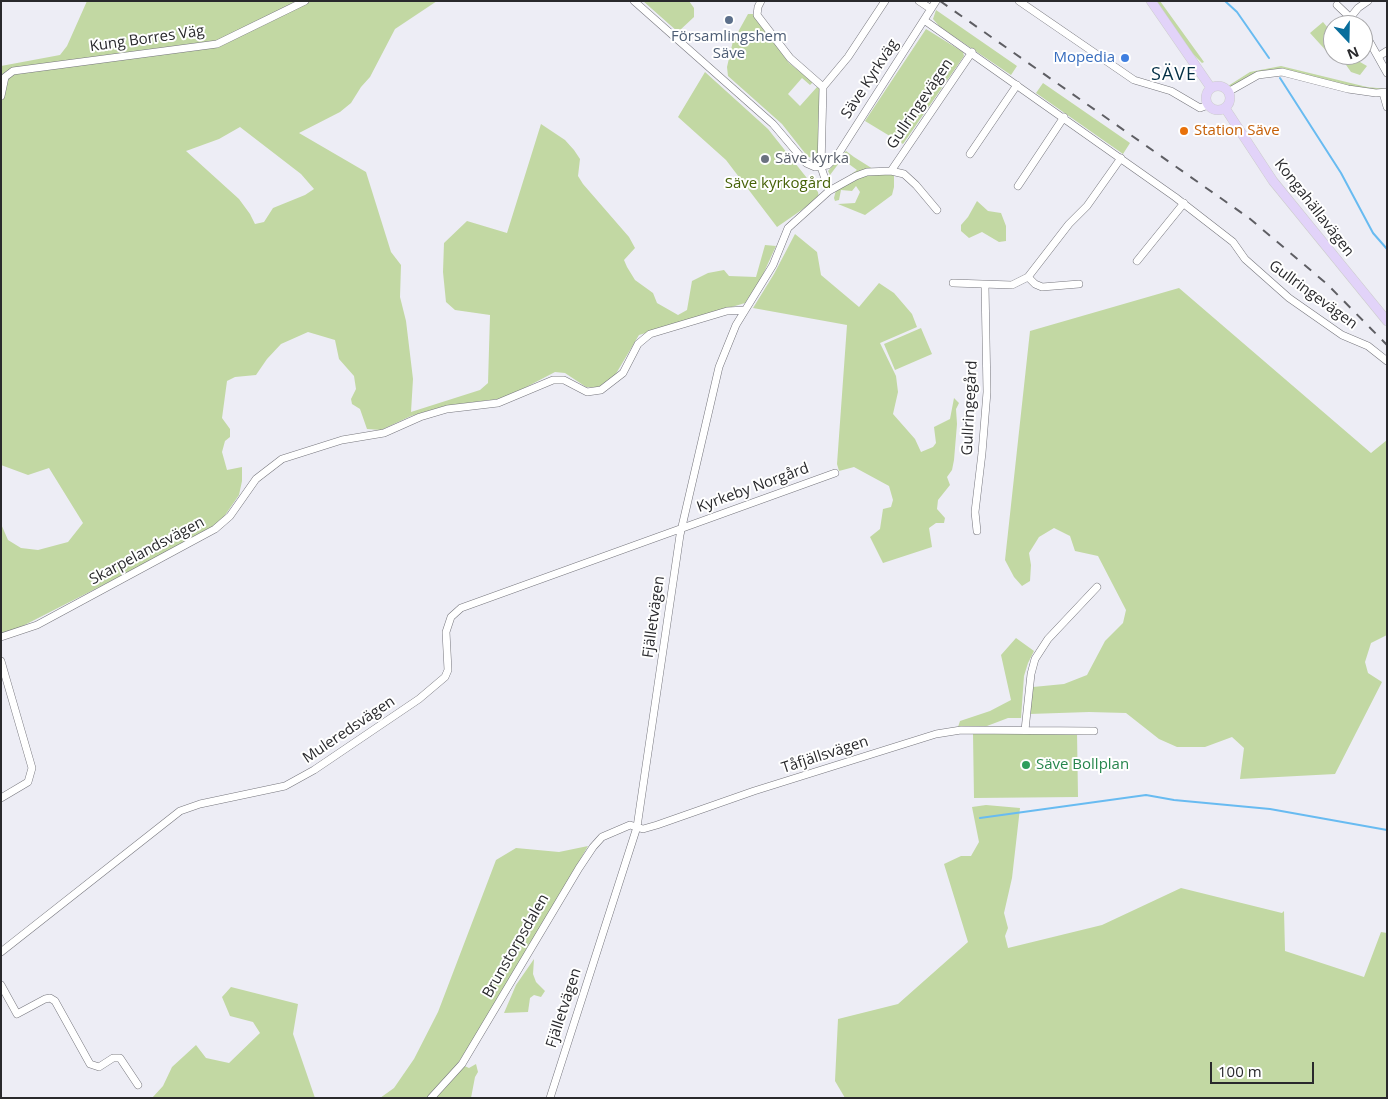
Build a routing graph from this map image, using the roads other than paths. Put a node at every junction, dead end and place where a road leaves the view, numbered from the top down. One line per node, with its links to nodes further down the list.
1 (305, 1): 25 (street, Kung Borres Väg)
2 (634, 1): 32 (street)
3 (761, 1): 21 (street)
4 (885, 1): 21 (street)
5 (919, 1): 11 (street)
6 (936, 1): 11 (street, Säve Kyrkväg)
7 (1019, 1): 26 (street)
8 (1151, 1): 22 (main road)
9 (1368, 1): 13 (street)
10 (1337, 5): 12 (street)
11 (930, 9): 14 (street, Säve Kyrkväg)
12 (1347, 15)
13 (1352, 15)
14 (924, 20): 17 (street, Gullringevägen); 32 (street, Säve Kyrkväg)
15 (1373, 47): 18 (street)
16 (1387, 51): 18 (street)
17 (972, 52): 20 (street, Gullringevägen); 33 (street, Gullringevägen)
18 (1378, 56): 19 (street)
19 (1387, 73)
20 (1017, 85): 29 (street, Gullringevägen); 30 (street)
21 (823, 87): 32 (street)
22 (1211, 88): 23 (main road); 26 (main road)
23 (1228, 92): 24 (street); 27 (main road)
24 (1385, 93): 28 (street)
25 (1, 96)
26 (1208, 105): 27 (main road)
27 (1224, 108): 44 (main road, Kongahällavägen)
28 (1387, 108)
29 (1064, 117): 31 (street, Gullringevägen); 34 (street)
30 (970, 154)
31 (1121, 158): 36 (street, Gullringevägen); 39 (street)
32 (821, 166): 35 (street)
33 (891, 171): 35 (street, Fjälletvägen); 37 (street)
34 (1018, 186)
35 (829, 191): 43 (street, Fjälletvägen)
36 (1184, 203): 38 (street); 45 (street, Gullringevägen)
37 (937, 210)
38 (1137, 261)
39 (1028, 277): 41 (street); 42 (street)
40 (953, 283): 42 (street)
41 (1079, 284)
42 (985, 285): 48 (street, Gullringegård)
43 (745, 310): 47 (street, Fjälletvägen); 50 (street, Skarpelandsvägen)
44 (1387, 321)
45 (1387, 361)
46 (835, 473): 47 (street, Kyrkeby Norgård)
47 (681, 528): 55 (street, Fjälletvägen); 56 (street, Muleredsvägen)
48 (977, 531)
49 (1097, 587): 52 (street)
50 (1, 637)
51 (1, 661): 54 (street)
52 (1026, 730): 53 (street, Tåfjällsvägen); 55 (street, Tåfjällsvägen)
53 (1094, 731)
54 (1, 798)
55 (637, 827): 59 (street, Brunstorpsdalen); 60 (street, Fjälletvägen)
56 (1, 952)
57 (1, 985): 58 (street)
58 (138, 1085)
59 (431, 1098)
60 (550, 1098)

